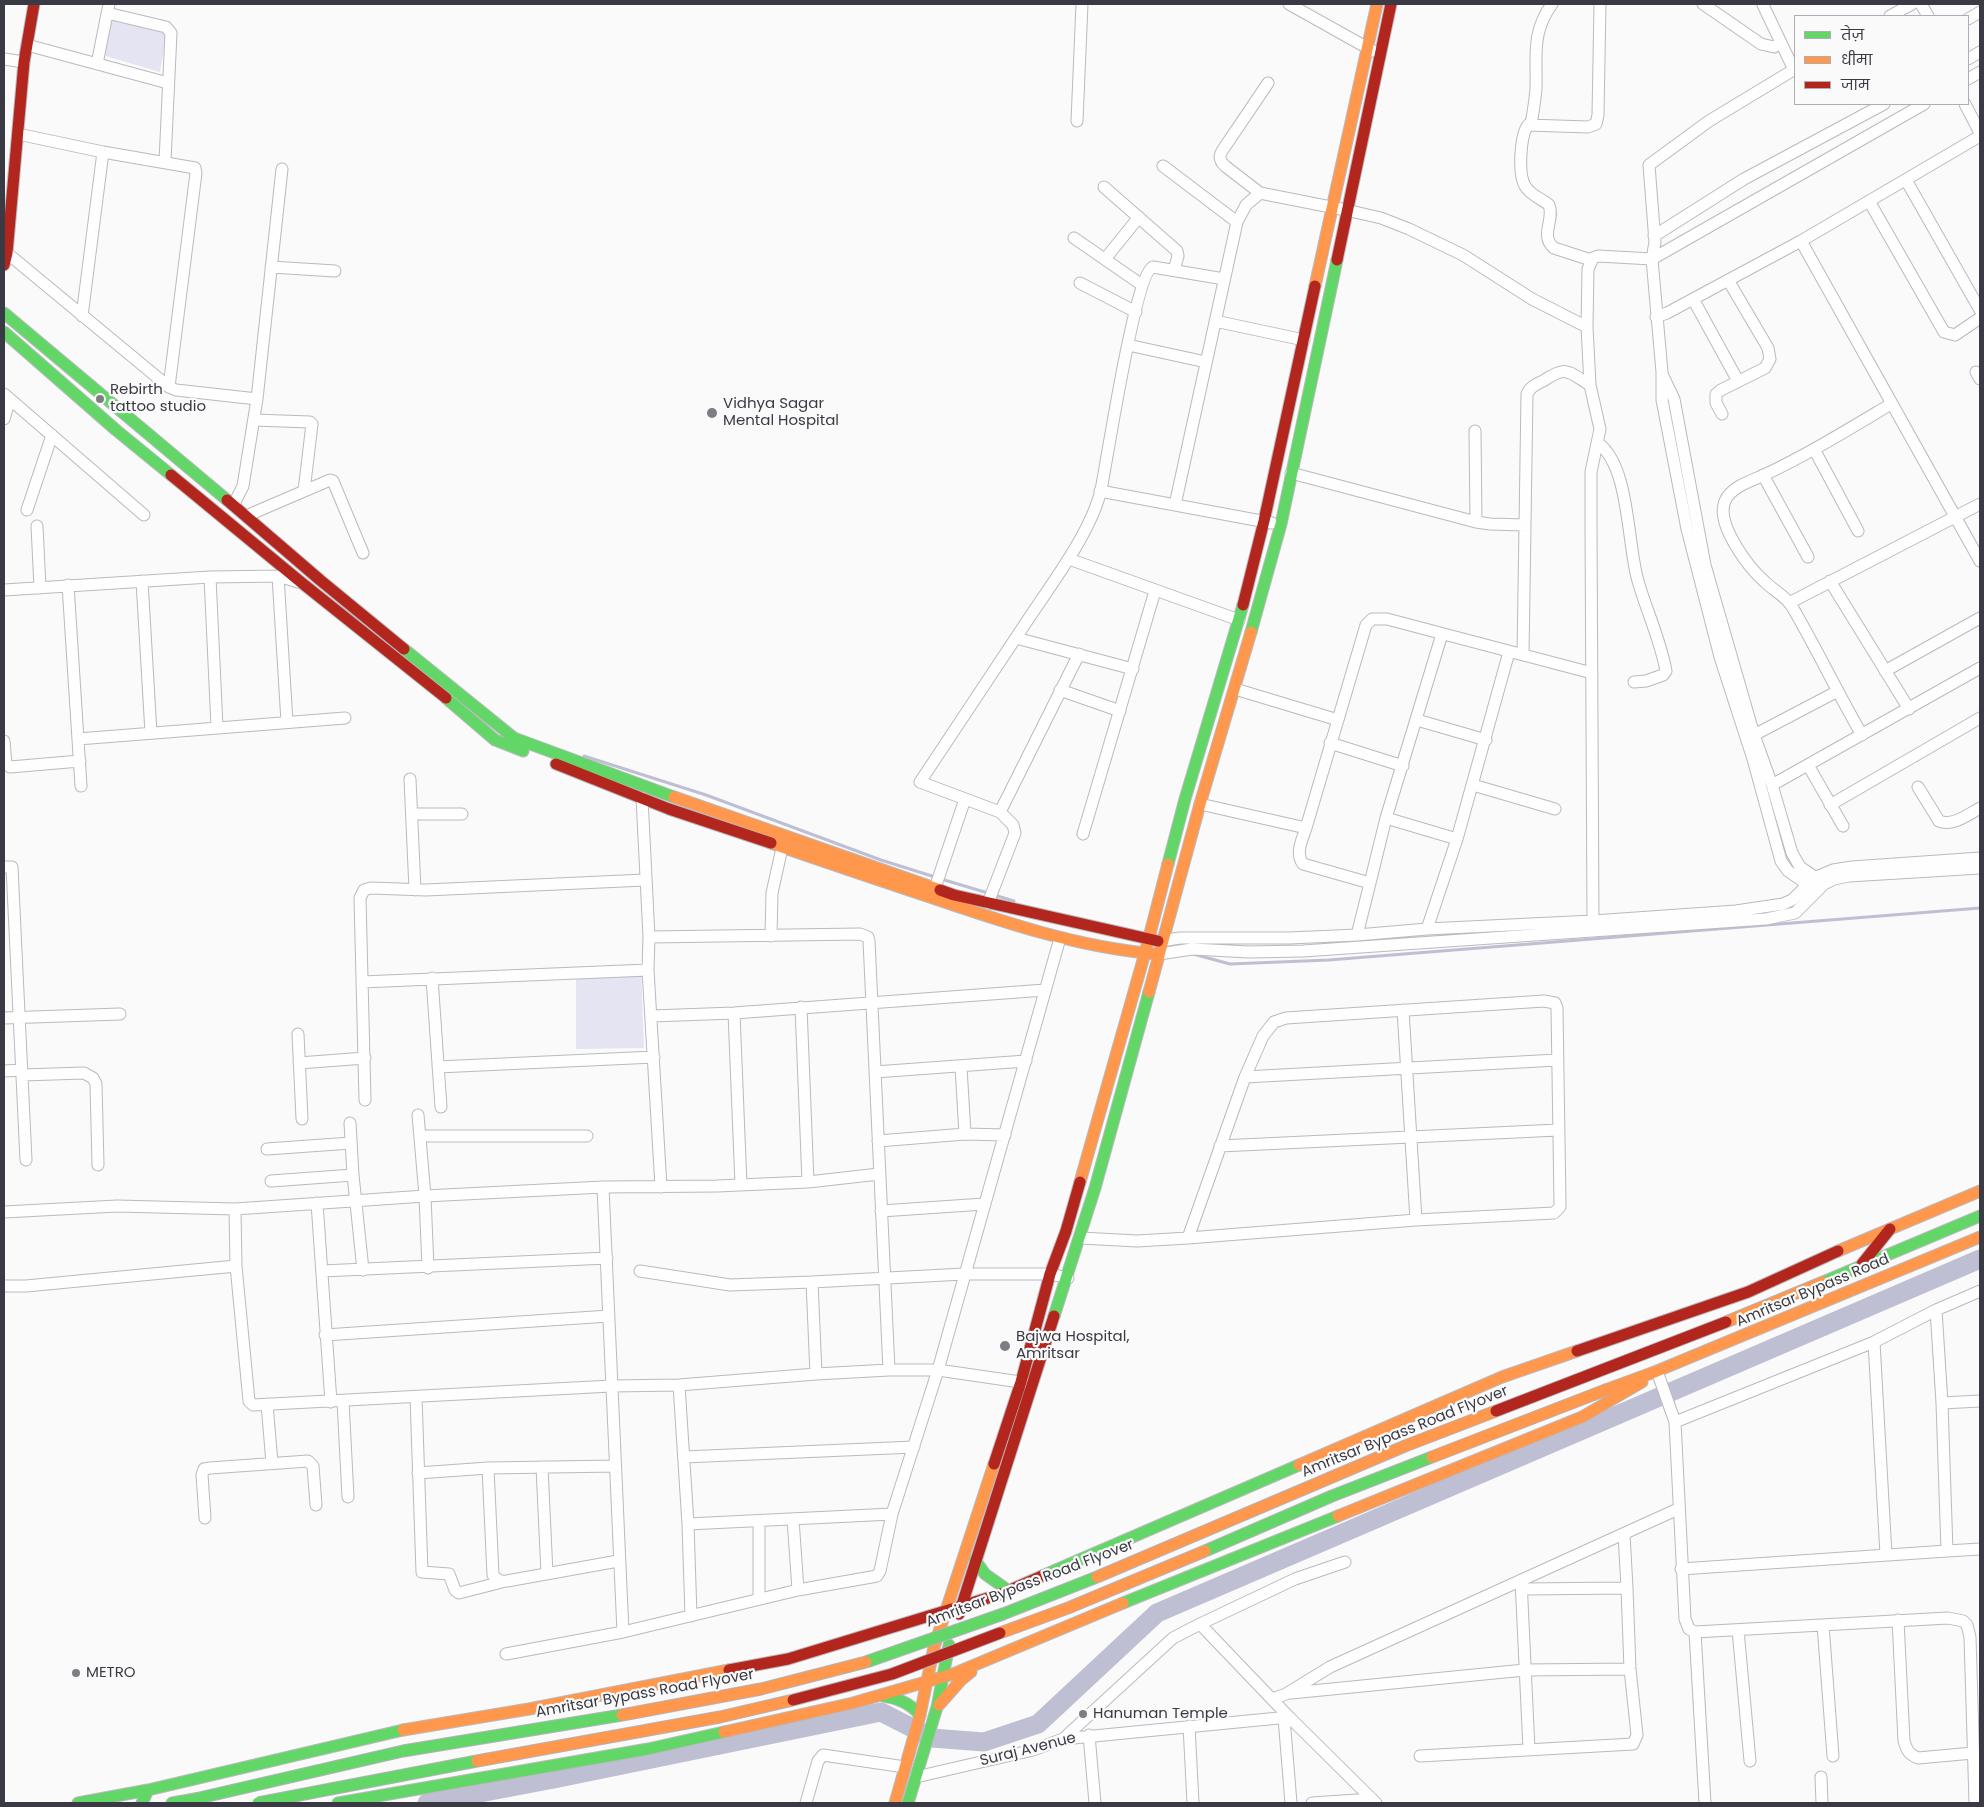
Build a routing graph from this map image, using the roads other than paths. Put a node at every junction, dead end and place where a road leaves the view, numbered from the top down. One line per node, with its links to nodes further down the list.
1 (34, 4): 18 (main road)
2 (1082, 4): 35 (street)
3 (1289, 4): 19 (street)
4 (1377, 4): 19 (main road)
5 (1391, 4): 21 (main road)
6 (1552, 4): 36 (street)
7 (1600, 4): 36 (street)
8 (1703, 4): 17 (street)
9 (1763, 4): 17 (street)
10 (1912, 4): 14 (street)
11 (1921, 4): 15 (street)
12 (108, 8): 25 (street); 30 (street)
13 (1980, 12): 16 (street)
14 (1892, 15)
15 (1927, 15)
16 (1969, 18)
17 (1781, 43): 26 (street)
18 (27, 45): 24 (main road); 25 (street)
19 (1368, 48): 21 (street); 47 (main road)
20 (1980, 52): 22 (street)
21 (1381, 56): 48 (main road)
22 (1969, 58)
23 (4, 59): 24 (street)
24 (24, 62): 37 (main road)
25 (97, 64): 30 (street)
26 (1794, 68)
27 (1794, 71): 51 (street)
28 (1980, 72): 29 (street)
29 (1969, 78)
30 (168, 83): 40 (street)
31 (1268, 83): 45 (street)
32 (1882, 105): 51 (street)
33 (1922, 105): 56 (street)
34 (1965, 105): 38 (street)
35 (1077, 121)
36 (1531, 124): 57 (street)
37 (18, 134): 39 (street); 54 (main road)
38 (1980, 135): 43 (street)
39 (103, 152): 40 (street); 70 (street)
40 (165, 161): 82 (street)
41 (1163, 166): 50 (street)
42 (282, 169): 59 (street)
43 (1906, 180): 46 (street); 67 (street)
44 (1104, 187): 49 (street)
45 (1260, 193): 47 (street); 50 (street)
46 (1869, 201): 53 (street); 72 (street)
47 (1333, 207): 48 (street); 76 (main road)
48 (1346, 210): 74 (street); 93 (main road)
49 (1139, 217): 55 (street); 60 (street)
50 (1237, 222): 62 (street)
51 (1654, 236): 56 (street)
52 (1074, 238): 55 (street)
53 (1801, 241): 63 (street); 85 (street)
54 (7, 253): 58 (main road); 70 (street)
55 (1105, 259): 65 (street)
56 (1652, 259): 57 (street); 71 (street)
57 (1591, 260): 74 (street)
58 (4, 265)
59 (272, 267): 61 (street); 84 (street)
60 (1174, 270): 62 (street); 65 (street)
61 (335, 271)
62 (1224, 279): 73 (street)
63 (1728, 280): 66 (street); 80 (street)
64 (1080, 283): 68 (street)
65 (1142, 285): 68 (street)
66 (1693, 299): 71 (street); 80 (street)
67 (1980, 310)
68 (1136, 312): 77 (street)
69 (4, 313): 97 (main road)
70 (82, 316): 82 (street)
71 (1656, 317): 79 (street)
72 (1980, 318)
73 (1215, 321): 76 (street); 78 (street)
74 (1587, 327): 81 (street)
75 (4, 332): 118 (main road)
76 (1304, 340): 104 (main road)
77 (1128, 344): 78 (street); 96 (street)
78 (1206, 362): 99 (street)
79 (1662, 372): 148 (street); 182 (street)
80 (1738, 381): 86 (street)
81 (1590, 385): 91 (street); 107 (street)
82 (169, 387): 84 (street)
83 (7, 397): 87 (street); 90 (street)
84 (257, 398): 88 (street)
85 (1891, 404): 92 (street); 103 (street)
86 (1722, 414)
87 (4, 419)
88 (254, 420): 95 (street); 97 (street)
89 (1475, 432): 105 (street)
90 (52, 435): 100 (street); 101 (street)
91 (1598, 443): 134 (street); 135 (street)
92 (1814, 449): 94 (street); 109 (street)
93 (1291, 473): 105 (street); 106 (main road)
94 (1763, 475): 111 (street); 123 (street)
95 (304, 491): 102 (street); 110 (street)
96 (1100, 491): 99 (street); 112 (street)
97 (234, 504): 102 (main road)
98 (1980, 504): 103 (street)
99 (1175, 505): 104 (street)
100 (26, 510)
101 (144, 515)
102 (246, 516): 183 (main road)
103 (1955, 518): 113 (street); 117 (street)
104 (1264, 521): 106 (street); 125 (main road)
105 (1476, 522): 107 (street)
106 (1281, 524): 136 (main road)
107 (1525, 525): 130 (street)
108 (37, 526): 120 (street)
109 (1858, 531)
110 (363, 553)
111 (1808, 556)
112 (1069, 559): 122 (street); 127 (street)
113 (1980, 561)
114 (278, 576): 115 (street); 118 (street); 145 (street)
115 (210, 577): 116 (street); 146 (street)
116 (142, 581): 119 (street); 147 (street)
117 (1830, 581): 123 (street); 133 (street)
118 (302, 583): 162 (main road)
119 (68, 585): 120 (street); 150 (street)
120 (40, 588): 121 (street)
121 (4, 590)
122 (1155, 591): 125 (street); 132 (street)
123 (1789, 603): 138 (street)
124 (1980, 618): 133 (street)
125 (1239, 620): 192 (main road)
126 (1442, 634): 128 (street); 143 (street); 144 (street)
127 (1016, 638): 129 (street); 163 (street)
128 (1509, 652): 130 (street); 151 (street)
129 (1079, 654): 132 (street); 137 (street)
130 (1523, 655): 134 (street)
131 (1980, 668): 139 (street)
132 (1133, 669): 140 (street)
133 (1885, 671): 139 (street)
134 (1592, 673): 186 (street)
135 (1634, 682)
136 (1235, 689): 143 (street); 164 (main road)
137 (1060, 690): 140 (street); 168 (street)
138 (1836, 692): 148 (street); 149 (street)
139 (1909, 709): 149 (street)
140 (1120, 711): 174 (street)
141 (345, 718): 145 (street)
142 (1980, 718): 165 (street)
143 (1338, 720): 153 (street)
144 (1417, 720): 151 (street); 156 (street)
145 (287, 722): 146 (street)
146 (217, 727): 147 (street)
147 (151, 733): 150 (street)
148 (1754, 735): 159 (street)
149 (1862, 735): 155 (street)
150 (78, 739): 154 (street)
151 (1486, 740): 158 (street)
152 (4, 741): 154 (street)
153 (1330, 743): 156 (street); 173 (street)
154 (80, 761): 160 (street)
155 (1808, 764): 159 (street); 165 (street)
156 (1403, 766): 171 (street)
157 (410, 778): 169 (street)
158 (1473, 785): 167 (street); 175 (street)
159 (1772, 785): 182 (street)
160 (81, 786)
161 (1918, 787): 166 (street)
162 (642, 798): 176 (main road); 180 (street)
163 (965, 798): 168 (street); 183 (street)
164 (1200, 804): 173 (street); 193 (main road)
165 (1830, 805): 172 (street)
166 (1980, 808)
167 (1555, 809)
168 (1000, 812): 185 (street)
169 (412, 814): 170 (street); 184 (street)
170 (462, 814)
171 (1386, 818): 175 (street); 181 (street)
172 (1843, 826)
173 (1306, 828): 181 (street)
174 (1083, 834)
175 (1457, 839): 187 (street)
176 (782, 848): 189 (street); 191 (main road)
177 (1980, 858): 182 (street)
178 (4, 868): 206 (street)
179 (1980, 868): 182 (street)
180 (645, 880): 184 (street); 190 (street)
181 (1370, 884): 188 (street)
182 (1816, 884): 186 (street); 195 (street)
183 (936, 888): 185 (main road)
184 (415, 890): 198 (street)
185 (988, 903): 192 (main road)
186 (1593, 921): 187 (street)
187 (1427, 929): 188 (street)
188 (1357, 935): 193 (street)
189 (772, 936): 190 (street); 200 (street)
190 (649, 937): 196 (street)
191 (1060, 938): 194 (main road); 199 (street)
192 (1149, 940): 193 (main road); 194 (main road)
193 (1161, 941): 195 (main road)
194 (1145, 953): 195 (main road); 267 (main road)
195 (1158, 954): 257 (main road)
196 (648, 970): 197 (street); 205 (street)
197 (432, 978): 198 (street); 214 (street)
198 (362, 982): 210 (street)
199 (1045, 990): 200 (street); 212 (street)
200 (873, 1003): 201 (street); 219 (street)
201 (801, 1007): 203 (street); 241 (street)
202 (1403, 1010): 211 (street); 216 (street); 220 (street)
203 (734, 1013): 205 (street); 242 (street)
204 (120, 1014): 206 (street)
205 (652, 1016): 209 (street)
206 (19, 1017): 207 (street); 218 (street)
207 (4, 1018)
208 (298, 1034): 213 (street)
209 (654, 1057): 214 (street); 244 (street)
210 (365, 1058): 213 (street); 221 (street)
211 (1557, 1060): 216 (street); 226 (street)
212 (1026, 1061): 215 (street); 228 (street)
213 (299, 1063): 224 (street)
214 (438, 1067): 222 (street)
215 (961, 1067): 219 (street); 227 (street)
216 (1406, 1068): 220 (street); 231 (street)
217 (4, 1071): 218 (street)
218 (22, 1072): 236 (street); 237 (street)
219 (874, 1072): 232 (street)
220 (1245, 1077): 234 (street)
221 (365, 1100)
222 (441, 1107)
223 (418, 1114): 229 (street)
224 (302, 1119)
225 (350, 1123): 233 (street)
226 (1558, 1130): 231 (street); 254 (street)
227 (965, 1134): 228 (street); 232 (street)
228 (1005, 1135): 249 (street)
229 (420, 1136): 230 (street); 246 (street)
230 (587, 1136)
231 (1411, 1137): 234 (street); 254 (street)
232 (878, 1141): 238 (street)
233 (351, 1143): 235 (street); 239 (street)
234 (1220, 1146): 258 (street)
235 (267, 1150)
236 (26, 1160)
237 (98, 1165)
238 (879, 1174): 241 (street); 251 (street)
239 (353, 1175): 240 (street); 247 (street)
240 (271, 1181)
241 (808, 1182): 242 (street)
242 (741, 1185): 244 (street)
243 (602, 1187): 244 (street); 246 (street); 259 (street)
244 (661, 1187)
245 (1980, 1191): 255 (main road)
246 (425, 1196): 247 (street); 262 (street)
247 (356, 1201): 248 (street); 263 (street)
248 (317, 1203): 250 (street); 264 (street)
249 (984, 1204): 251 (street); 266 (street)
250 (235, 1209): 252 (street); 260 (street)
251 (881, 1211): 269 (street)
252 (4, 1212)
253 (1980, 1216): 261 (main road, Amritsar Bypass Road)
254 (1416, 1220): 258 (street)
255 (1890, 1229): 261 (main road); 320 (main road)
256 (1980, 1237): 279 (main road, Amritsar Bypass Road)
257 (1081, 1238): 258 (street); 268 (main road)
258 (1188, 1238)
259 (607, 1258): 262 (street); 274 (street)
260 (236, 1266): 271 (street); 290 (street)
261 (1861, 1266): 358 (main road, Amritsar Bypass Road Flyover, bridge)
262 (428, 1268): 263 (street)
263 (363, 1270): 264 (street)
264 (322, 1271): 275 (street)
265 (640, 1271): 270 (street)
266 (964, 1274): 267 (street); 269 (street); 278 (street)
267 (1050, 1274): 268 (street); 281 (main road)
268 (1068, 1278): 282 (main road)
269 (885, 1279): 270 (street); 277 (street)
270 (812, 1282): 280 (street)
271 (4, 1286)
272 (1980, 1291): 273 (street)
273 (1936, 1310): 276 (street); 289 (street)
274 (609, 1316): 275 (street); 284 (street)
275 (326, 1335): 288 (street)
276 (1874, 1342): 291 (street); 310 (street)
277 (889, 1370): 278 (street); 280 (street)
278 (938, 1370): 281 (street); 292 (street)
279 (1657, 1371): 291 (street); 332 (main road); 359 (main road, bridge)
280 (816, 1374): 283 (street)
281 (1021, 1382): 282 (street); 323 (main road)
282 (1034, 1384): 311 (main road)
283 (678, 1385): 284 (street); 293 (street)
284 (611, 1386): 285 (street); 295 (street)
285 (416, 1397): 286 (street); 298 (street)
286 (343, 1401): 288 (street); 299 (street)
287 (1980, 1401): 289 (street)
288 (331, 1402): 290 (street)
289 (1942, 1403): 309 (street)
290 (267, 1404): 294 (street)
291 (1675, 1422): 301 (street)
292 (914, 1447): 293 (street); 302 (street)
293 (684, 1457): 306 (street)
294 (272, 1463): 300 (street); 303 (street)
295 (615, 1466): 296 (street); 312 (street)
296 (542, 1467): 297 (street); 315 (street)
297 (488, 1468): 298 (street); 316 (street)
298 (418, 1473): 316 (street)
299 (348, 1497)
300 (316, 1505)
301 (1678, 1509): 307 (street); 314 (street)
302 (892, 1514): 304 (street); 319 (street)
303 (205, 1518)
304 (793, 1519): 305 (street); 319 (street)
305 (759, 1521): 306 (street); 321 (street)
306 (688, 1524): 324 (street)
307 (1624, 1534): 317 (street); 318 (street)
308 (1980, 1548): 309 (street)
309 (1947, 1551): 310 (street)
310 (1886, 1555): 314 (street)
311 (975, 1560): 320 (main road); 322 (main road)
312 (618, 1561): 315 (street); 329 (street)
313 (1345, 1562): 326 (street)
314 (1681, 1569): 330 (street)
315 (547, 1574): 316 (street)
316 (502, 1582)
317 (1522, 1585): 318 (street); 334 (street); 337 (street)
318 (1627, 1588): 333 (street)
319 (798, 1590): 321 (street)
320 (1010, 1591): 322 (main road)
321 (759, 1599): 324 (street)
322 (962, 1606): 323 (main road); 335 (main road)
323 (946, 1611): 336 (main road); 354 (main road)
324 (691, 1616): 329 (street)
325 (1898, 1620): 327 (street); 347 (street); 347 (street)
326 (1200, 1624): 339 (street); 345 (street)
327 (1823, 1625): 328 (street); 349 (street)
328 (1738, 1630): 330 (street); 350 (street)
329 (623, 1632): 331 (street)
330 (1695, 1632): 368 (street)
331 (506, 1654)
332 (986, 1660): 335 (main road); 340 (main road)
333 (1630, 1669): 334 (street); 346 (street)
334 (1525, 1670): 337 (street); 346 (street)
335 (942, 1678): 336 (main road); 340 (main road)
336 (927, 1683): 338 (main road); 342 (main road)
337 (1286, 1694): 339 (street)
338 (883, 1696): 342 (main road); 360 (main road)
339 (1272, 1699): 341 (street)
340 (937, 1707): 352 (main road)
341 (1287, 1717): 343 (street, Suraj Avenue); 355 (street); 366 (street)
342 (919, 1718): 351 (main road)
343 (1189, 1726): 344 (street, Suraj Avenue); 365 (street)
344 (1089, 1735): 345 (street, Suraj Avenue); 364 (street)
345 (1063, 1738): 352 (street, Suraj Avenue)
346 (1529, 1749): 348 (street)
347 (1974, 1753): 370 (street)
348 (1420, 1756)
349 (1833, 1756)
350 (1750, 1761)
351 (907, 1762): 361 (street); 362 (main road)
352 (916, 1777): 363 (main road)
353 (1821, 1777): 369 (street)
354 (148, 1790): 356 (main road); 357 (main road)
355 (1374, 1801): 367 (street)
356 (78, 1803)
357 (142, 1803)
358 (172, 1803)
359 (258, 1803)
360 (338, 1803)
361 (806, 1803)
362 (895, 1803)
363 (908, 1803)
364 (1095, 1803)
365 (1193, 1803)
366 (1292, 1803)
367 (1312, 1803)
368 (1705, 1803)
369 (1822, 1803)
370 (1975, 1803)

